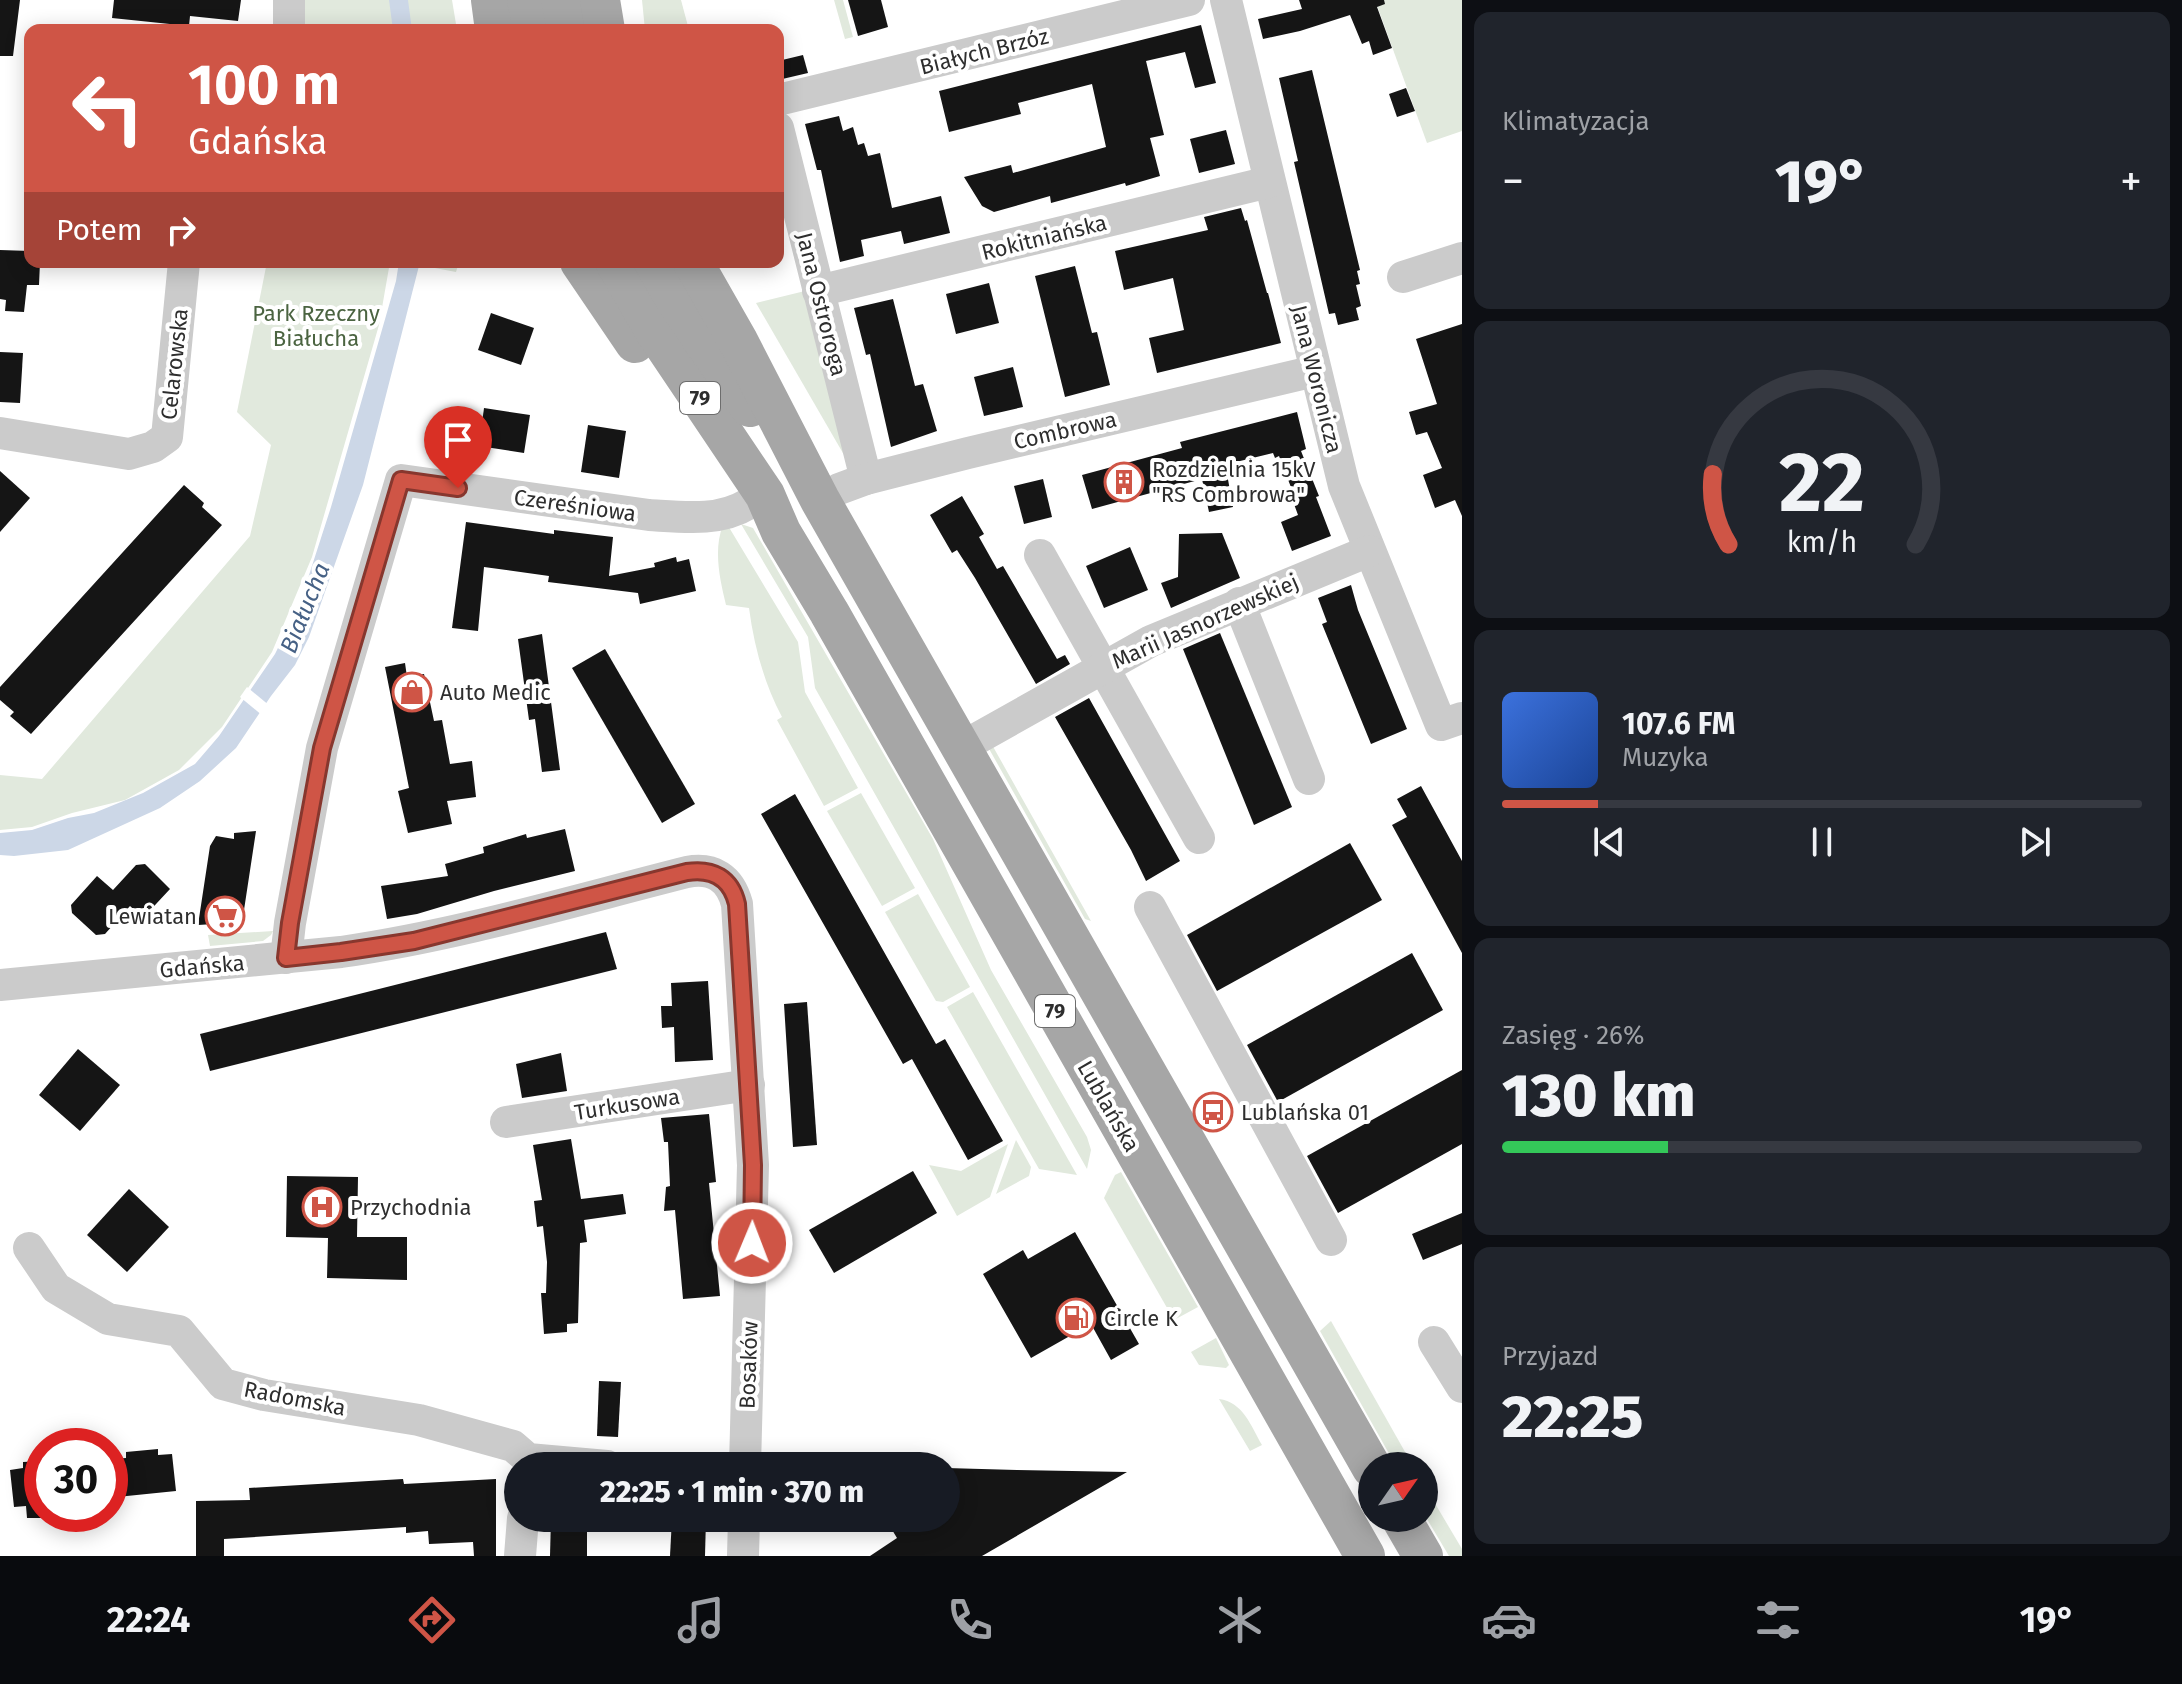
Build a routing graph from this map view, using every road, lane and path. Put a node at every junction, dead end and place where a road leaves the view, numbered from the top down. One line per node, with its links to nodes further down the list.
1 (289, 0): 8 (street)
2 (491, 0): 9 (main road)
3 (527, 0): 10 (main road)
4 (561, 0): 11 (main road)
5 (600, 0): 12 (main road)
6 (1189, 0): 13 (street, Białych Brzóz)
7 (1226, 0): 15 (street, Jana Woronicza)
8 (289, 24)
9 (494, 24)
10 (532, 24)
11 (566, 24)
12 (604, 24)
13 (784, 99)
14 (784, 152): 23 (street, Jana Ostroroga)
15 (1269, 182): 23 (street, Rokitniańska); 24 (street, Jana Woronicza)
16 (1462, 258): 22 (street)
17 (183, 268): 25 (street, Celarowska)
18 (584, 268): 28 (main road)
19 (618, 268): 29 (main road, 79)
20 (658, 268): 27 (main road, 79)
21 (696, 268): 27 (main road)
22 (1403, 277)
23 (818, 291): 26 (street, Jana Ostroroga)
24 (1315, 371): 26 (street, Combrowa); 30 (street, Jana Woronicza)
25 (0, 433)
26 (866, 479): 27 (street, Combrowa)
27 (820, 500): 35 (main road, 79)
28 (748, 504): 29 (main road); 40 (street, Czereśniowa)
29 (781, 532): 56 (main road, Lublańska / 79)
30 (1369, 551): 32 (street, Marii Jasnorzewskiej); 34 (street, Jana Woronicza)
31 (1040, 555): 33 (street)
32 (1239, 603): 33 (street, Marii Jasnorzewskiej); 36 (street)
33 (1102, 667): 35 (street, Marii Jasnorzewskiej); 37 (street)
34 (1462, 718)
35 (962, 747): 50 (main road, 79)
36 (1309, 779)
37 (1199, 838)
38 (727, 883): 40 (street, Gdańska); 42 (street, Bosaków)
39 (1150, 907): 44 (street)
40 (286, 958): 41 (street, Gdańska)
41 (0, 985)
42 (749, 1085): 43 (street, Turkusowa); 49 (street, Bosaków)
43 (506, 1122)
44 (1331, 1240)
45 (29, 1248): 48 (street, Radomska)
46 (1434, 1342): 47 (street)
47 (1462, 1387)
48 (519, 1452)
49 (745, 1452)
50 (1363, 1452)
51 (522, 1532): 54 (street)
52 (744, 1532): 55 (street)
53 (1409, 1532): 57 (main road)
54 (520, 1556)
55 (743, 1556)
56 (1365, 1556)
57 (1423, 1556)

